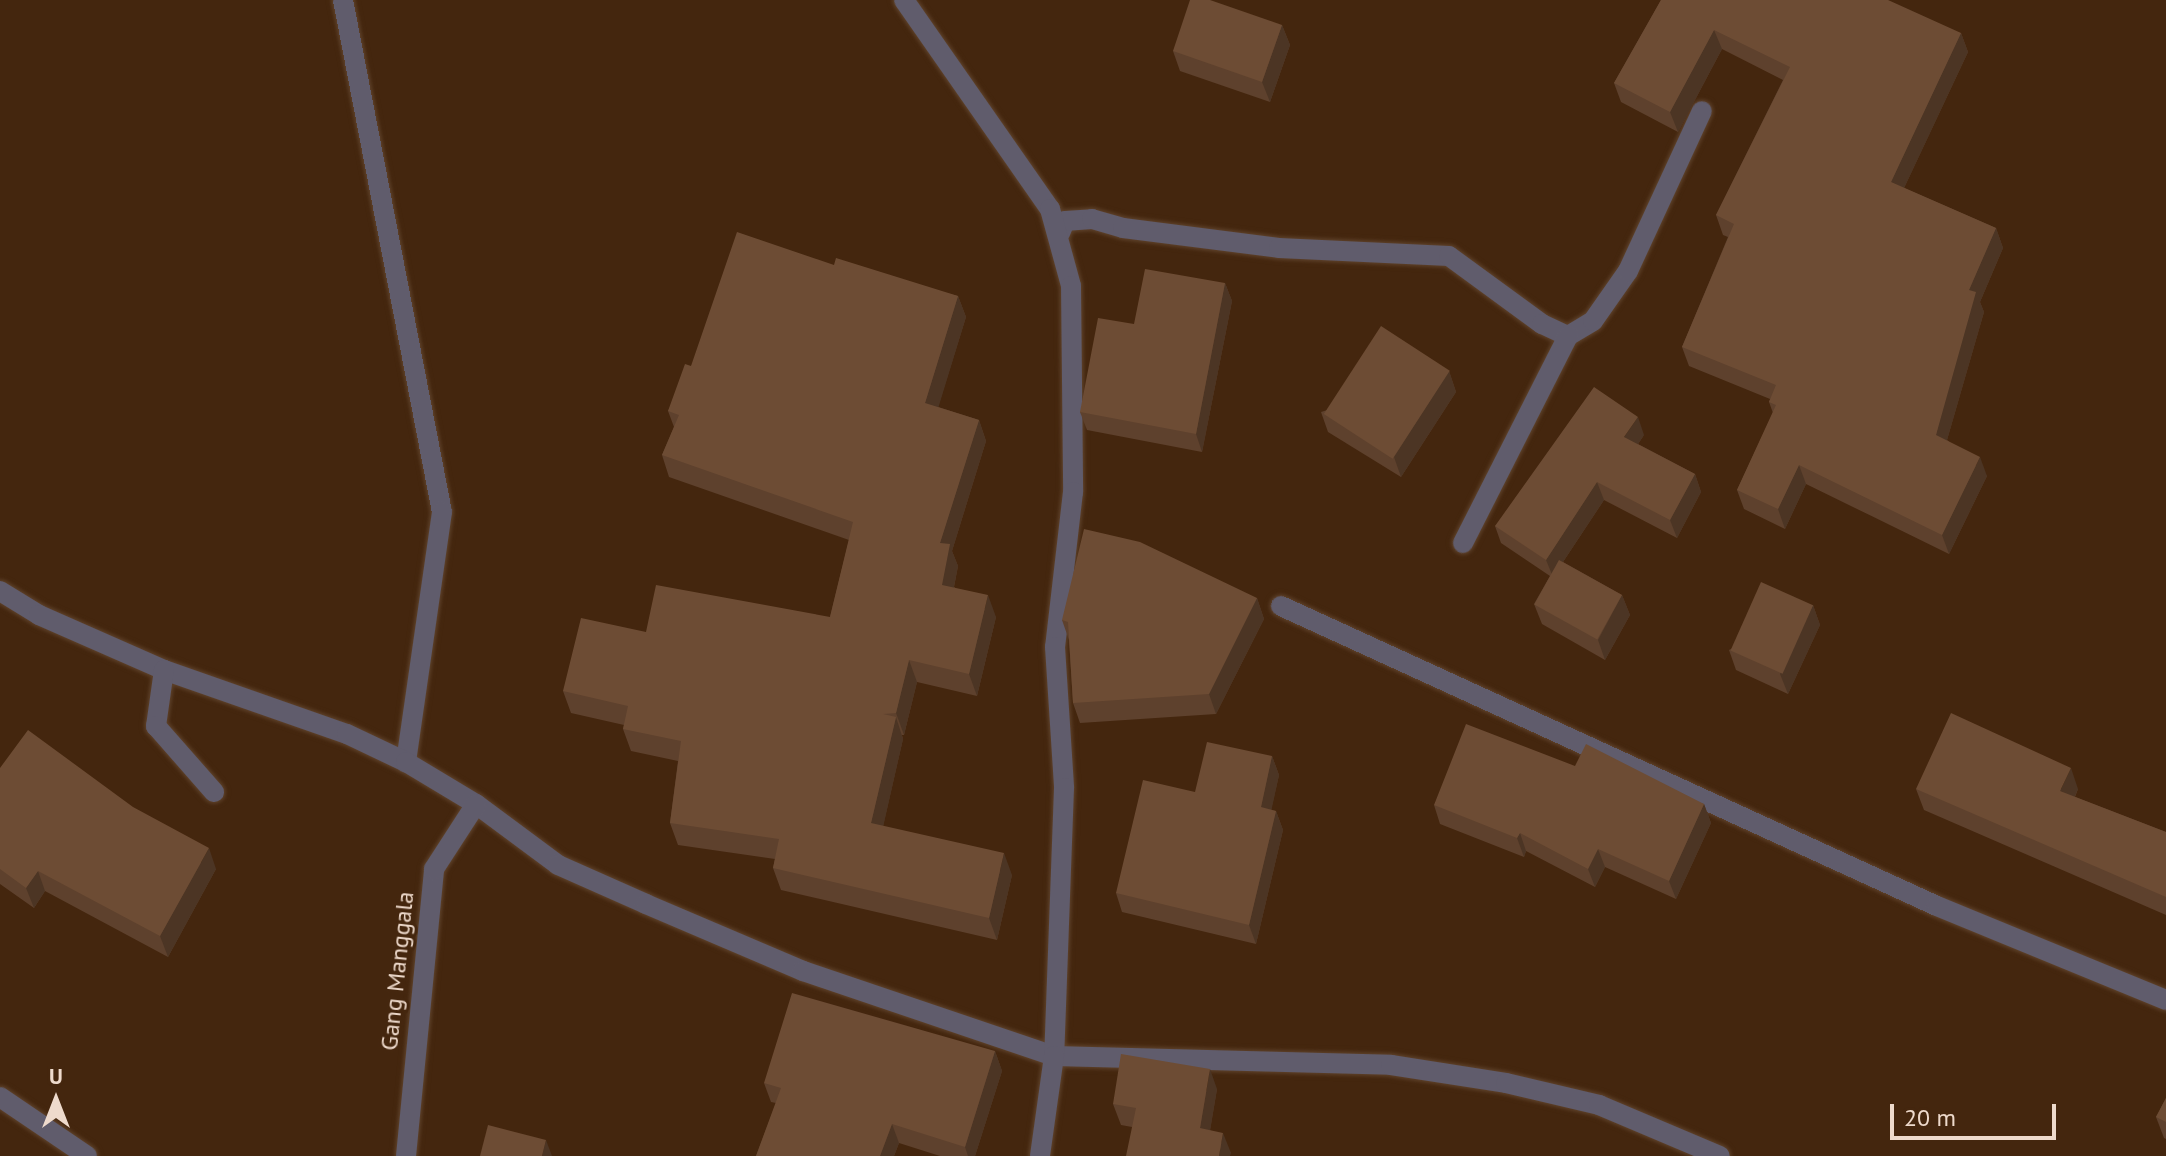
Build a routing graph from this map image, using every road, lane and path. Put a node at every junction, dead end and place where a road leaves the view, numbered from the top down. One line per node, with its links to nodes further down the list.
1 (343, 0): 10 (street)
2 (904, 0): 4 (street)
3 (1702, 111): 5 (street)
4 (1060, 233): 5 (street); 14 (street)
5 (1568, 336): 6 (street)
6 (1463, 543)
7 (0, 591): 9 (street)
8 (1281, 606): 13 (street)
9 (164, 670): 10 (street); 11 (street)
10 (406, 762): 12 (street)
11 (214, 792)
12 (476, 804): 14 (street); 17 (street, Gang Manggala)
13 (2166, 1000)
14 (1054, 1056): 18 (street); 19 (street)
15 (0, 1097): 16 (street)
16 (87, 1156)
17 (406, 1156)
18 (1040, 1156)
19 (1720, 1156)

